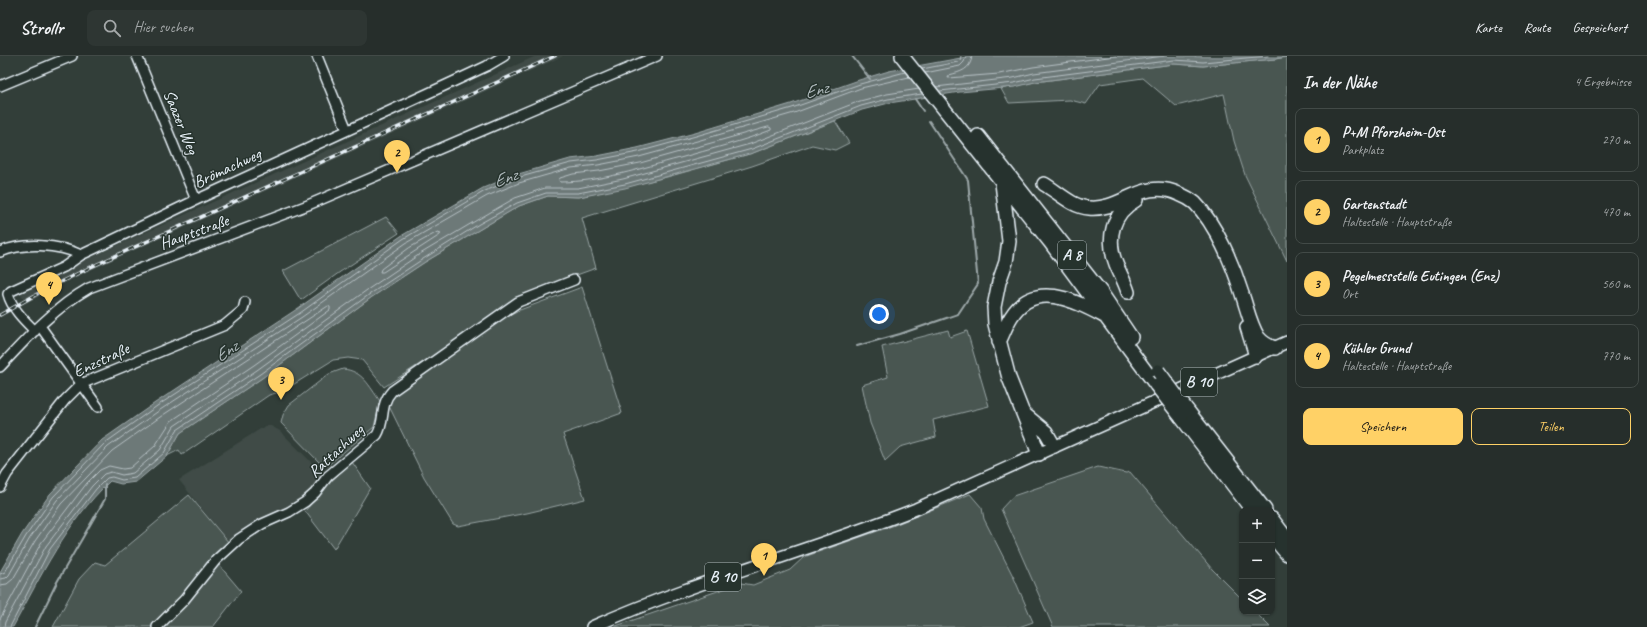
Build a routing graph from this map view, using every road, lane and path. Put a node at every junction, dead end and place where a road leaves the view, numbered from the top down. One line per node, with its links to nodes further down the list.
1 (72, 56): 8 (street)
2 (137, 56): 13 (street, Saazer Weg)
3 (317, 56): 9 (street)
4 (504, 56): 9 (street, Brömachweg)
5 (657, 56): 20 (street, Hauptstraße)
6 (902, 56): 10 (highway, A 8)
7 (912, 56): 10 (highway, A 8)
8 (0, 86)
9 (347, 130): 13 (street, Brömachweg)
10 (979, 144): 11 (highway, A 8); 28 (highway, A 8, bridge)
11 (1002, 183): 19 (highway, A 8); 21 (highway)
12 (1044, 184): 22 (highway)
13 (196, 200): 15 (street, Brömachweg)
14 (0, 252): 15 (street)
15 (81, 255): 20 (street, Brömachweg)
16 (574, 280): 38 (street, Rattachweg)
17 (1128, 292): 23 (highway)
18 (245, 302): 25 (street, Enzstraße)
19 (1107, 318): 21 (highway); 28 (highway, A 8, bridge)
20 (37, 329): 24 (street, Hauptstraße); 25 (street)
21 (999, 342): 27 (highway)
22 (1281, 345): 23 (main road, B 10)
23 (1256, 356): 29 (main road, B 10)
24 (0, 367)
25 (81, 384): 26 (street); 31 (street, Enzstraße)
26 (98, 407)
27 (1021, 410): 29 (highway); 30 (highway)
28 (1184, 413): 32 (highway, A 8); 33 (highway, A 8)
29 (1059, 444): 30 (main road, B 10)
30 (1039, 454): 39 (main road, B 10)
31 (0, 487)
32 (1250, 507)
33 (1262, 507)
34 (1275, 523): 35 (highway)
35 (1287, 539)
36 (1275, 540): 37 (highway)
37 (1287, 554)
38 (157, 627)
39 (592, 627)

